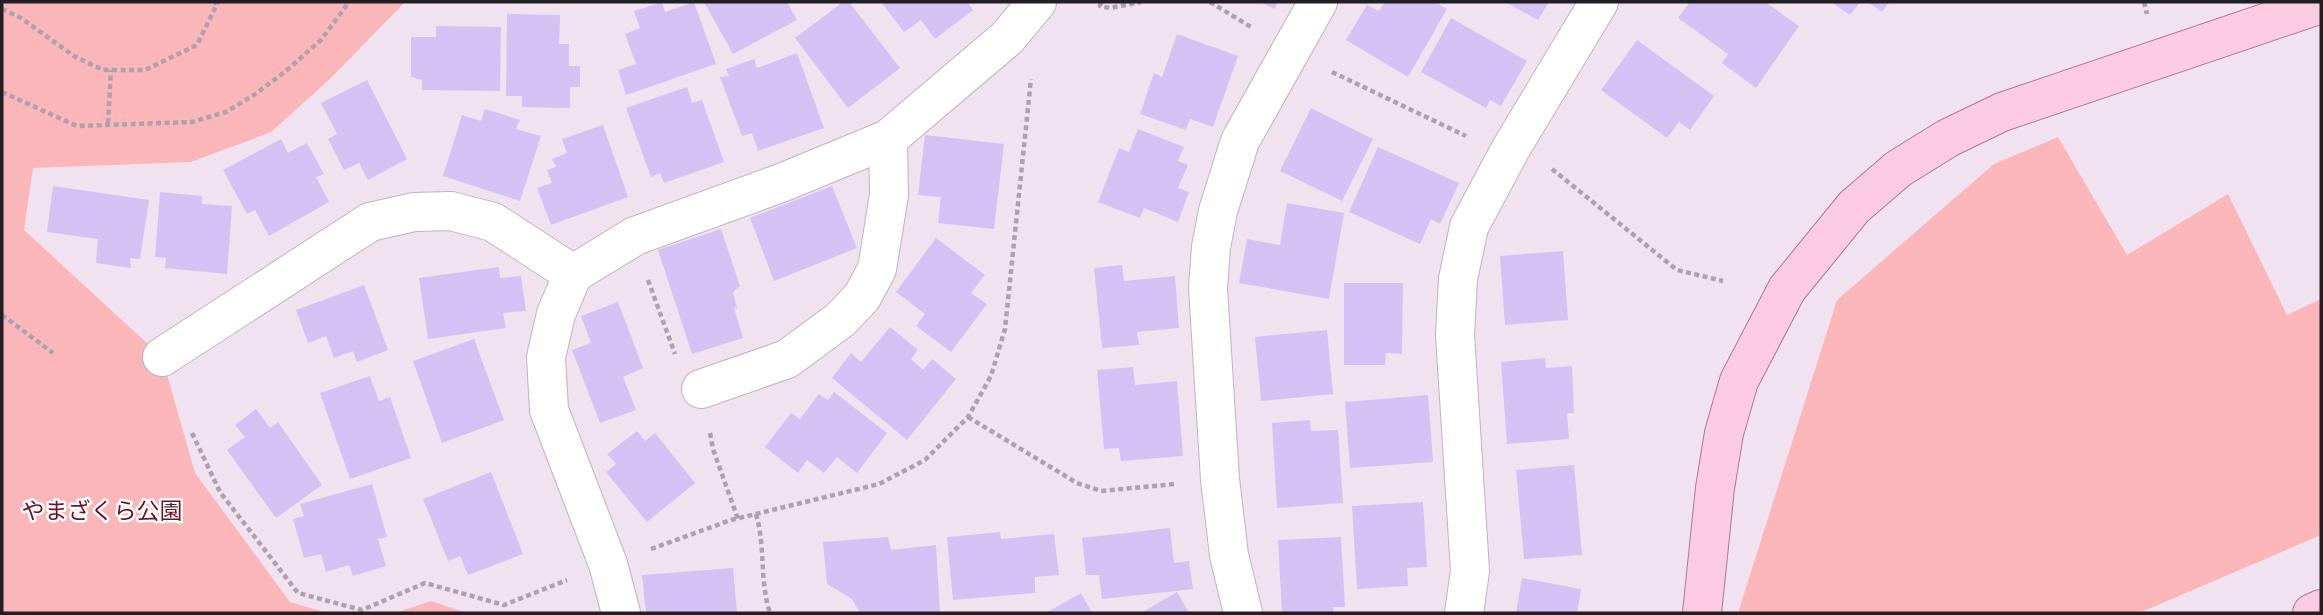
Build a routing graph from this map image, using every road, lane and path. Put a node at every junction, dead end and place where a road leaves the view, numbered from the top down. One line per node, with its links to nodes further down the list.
1 (214, 2): 14 (path)
2 (349, 2): 17 (path)
3 (1037, 2): 18 (street)
4 (1101, 2): 5 (path)
5 (1142, 2)
6 (1210, 2): 13 (path)
7 (1318, 2): 30 (street)
8 (1599, 2): 37 (street)
9 (2144, 2): 12 (path)
10 (2321, 4): 38 (main road)
11 (2, 9): 14 (path)
12 (2148, 19)
13 (1257, 31)
14 (111, 70): 17 (path)
15 (1327, 70): 19 (path)
16 (2, 92): 17 (path)
17 (108, 123)
18 (888, 139): 21 (street); 27 (street)
19 (1477, 142)
20 (1547, 164): 23 (path)
21 (635, 236): 22 (street); 27 (path)
22 (573, 274): 26 (street); 34 (street)
23 (1723, 281)
24 (2, 314): 25 (path)
25 (53, 353)
26 (162, 357)
27 (701, 389)
28 (968, 417): 30 (path)
29 (713, 449): 32 (path)
30 (1220, 480): 36 (street)
31 (756, 514): 35 (path)
32 (738, 519)
33 (2321, 609): 39 (main road)
34 (621, 613)
35 (770, 613)
36 (1243, 613)
37 (1464, 613)
38 (1702, 613)
39 (2312, 613)

